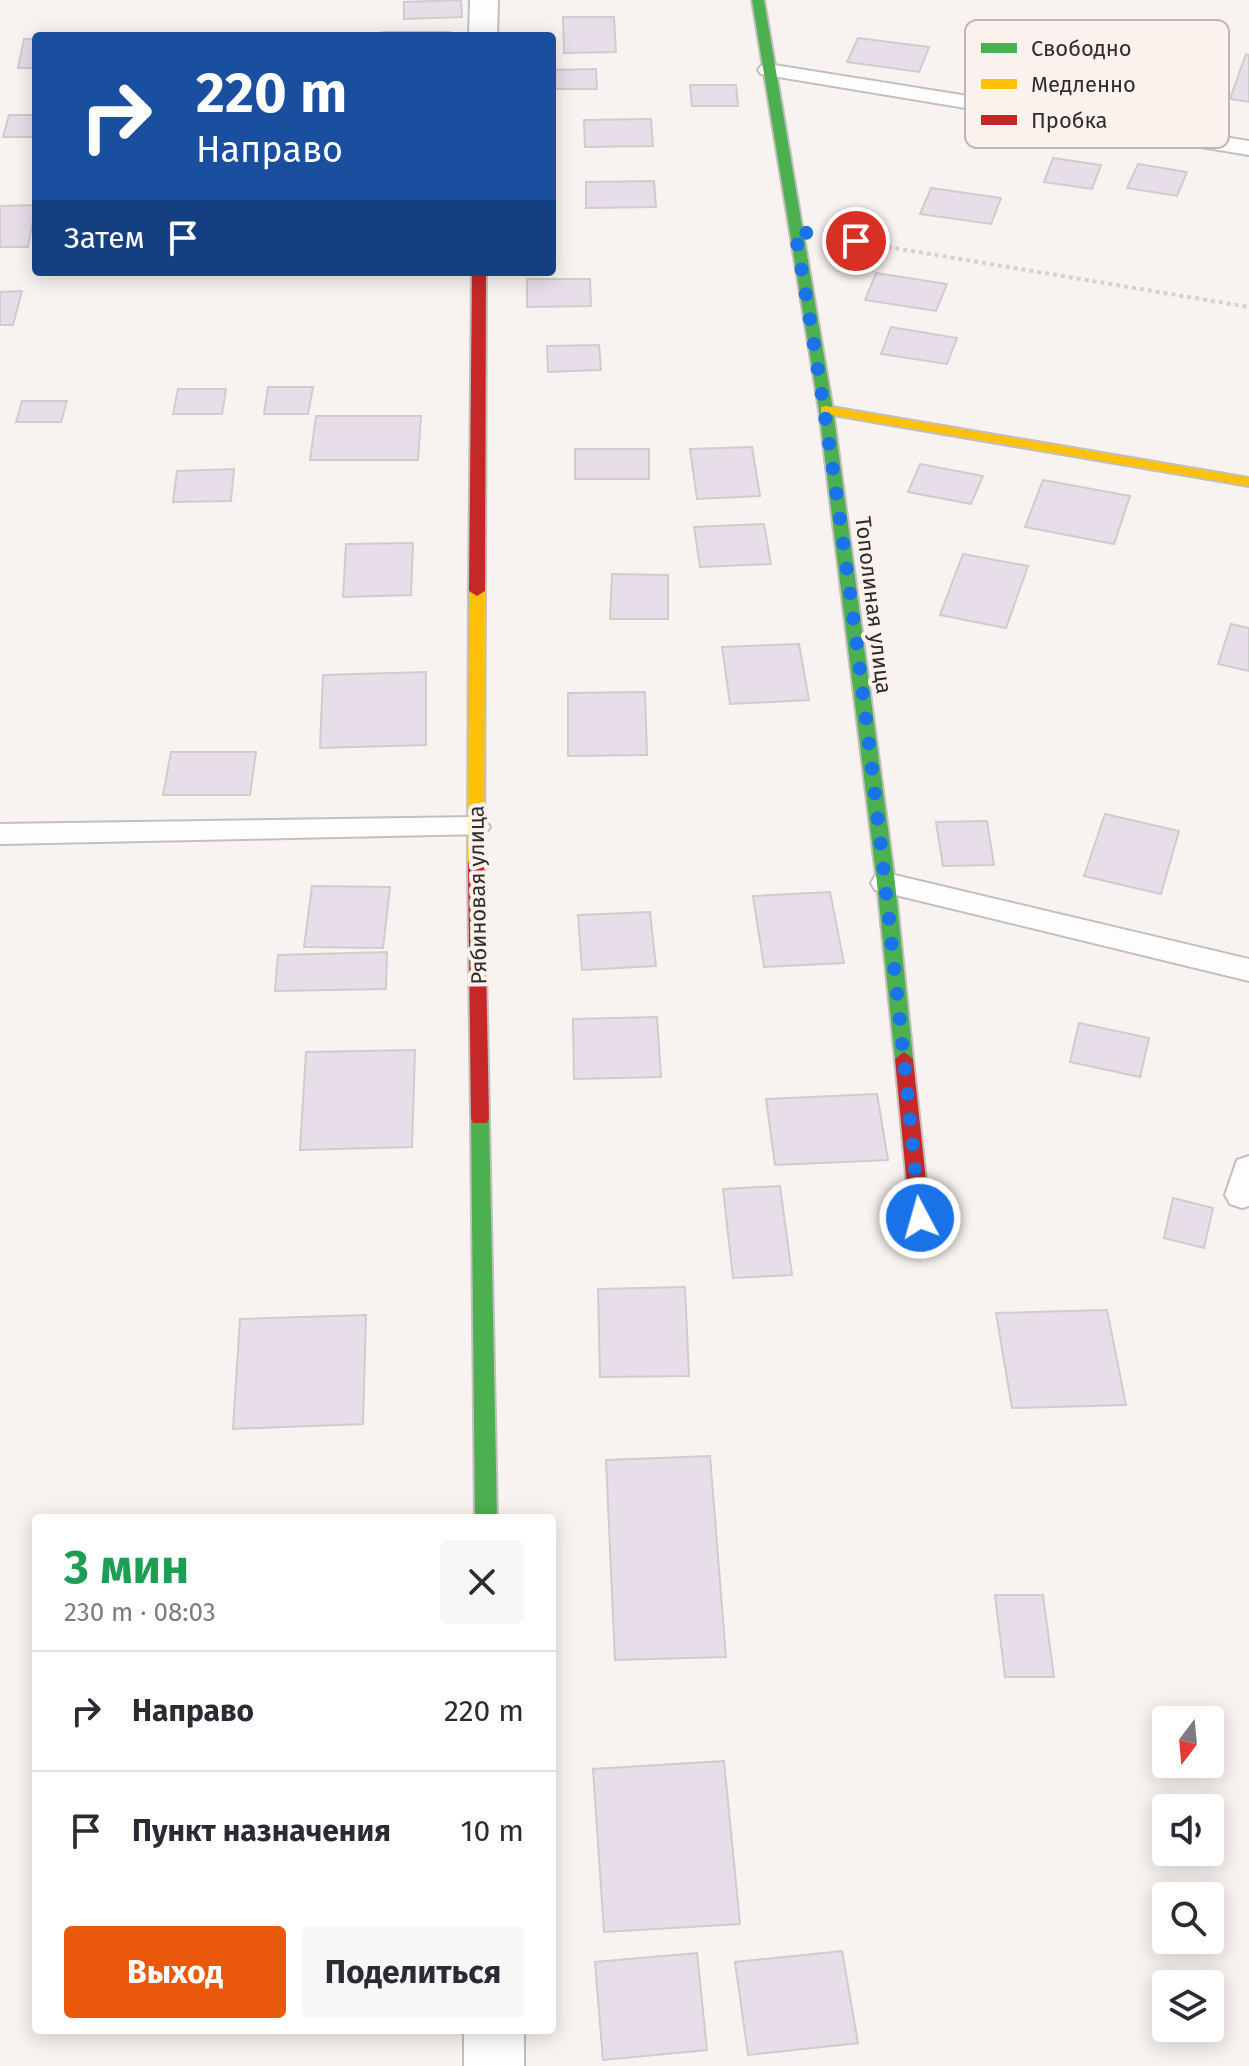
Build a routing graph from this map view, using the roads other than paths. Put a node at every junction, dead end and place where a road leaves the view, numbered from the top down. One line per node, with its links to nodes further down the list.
1 (484, 0): 3 (street)
2 (758, 0): 4 (street, Тополиная улица)
3 (483, 32)
4 (768, 70): 5 (lane); 9 (street, Тополиная улица)
5 (965, 102)
6 (1229, 145): 7 (lane)
7 (1249, 148)
8 (479, 276): 11 (street, Рябиновая улица)
9 (826, 410): 10 (street); 13 (street, Тополиная улица)
10 (1249, 482)
11 (475, 827): 12 (lane); 16 (street, Рябиновая улица)
12 (0, 834)
13 (886, 883): 14 (lane); 15 (street, Тополиная улица)
14 (1249, 970)
15 (920, 1218)
16 (486, 1514)
17 (494, 2034): 18 (street)
18 (494, 2066)

